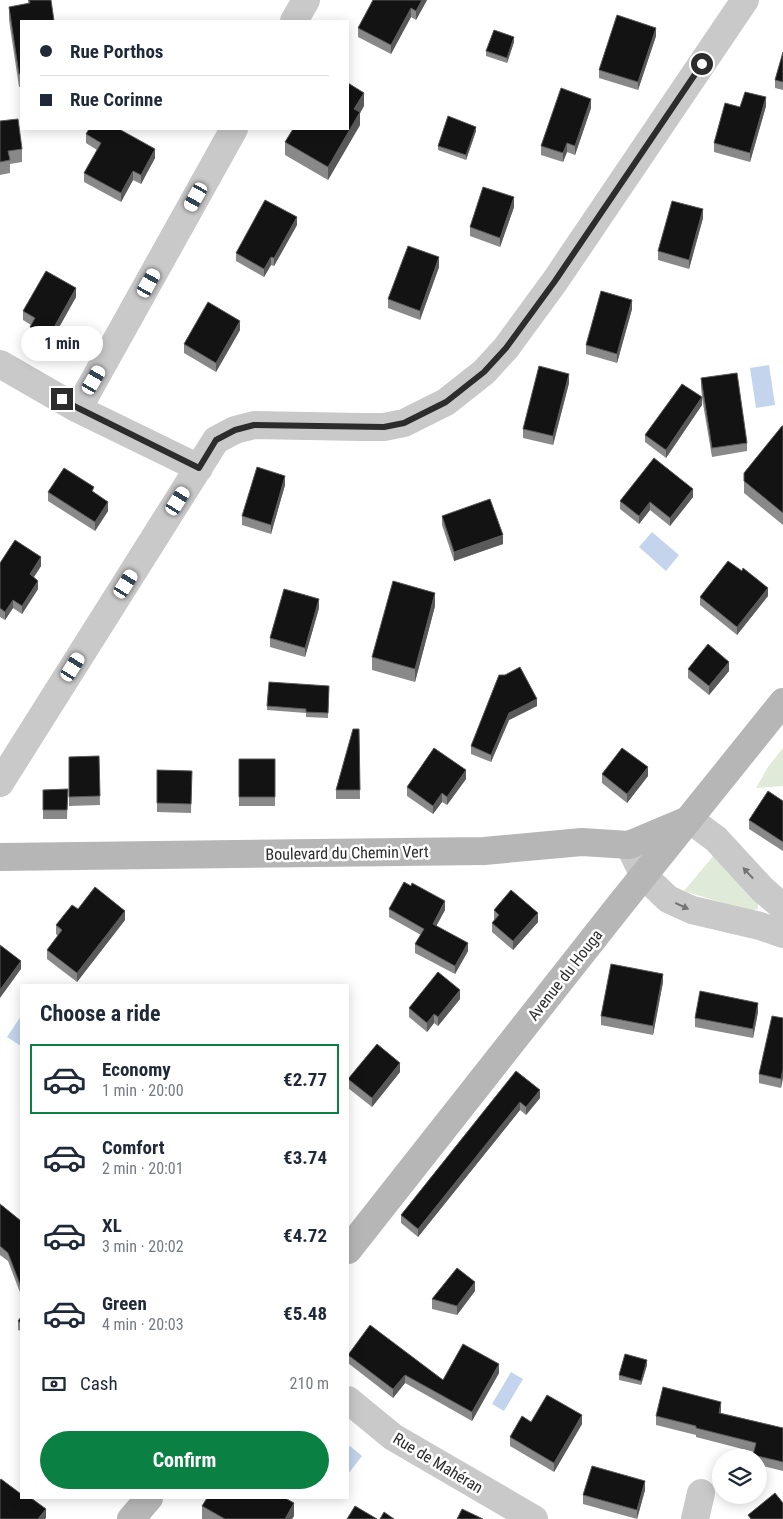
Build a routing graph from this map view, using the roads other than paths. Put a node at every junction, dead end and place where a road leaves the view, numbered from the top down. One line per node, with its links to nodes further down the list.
1 (306, 0): 3 (street)
2 (745, 0): 7 (street)
3 (295, 20)
4 (233, 130): 6 (street)
5 (0, 364): 6 (street)
6 (78, 408): 7 (street)
7 (199, 468): 9 (street)
8 (783, 702): 10 (main road, Avenue du Houga)
9 (0, 783)
10 (689, 819): 11 (main road, Boulevard du Chemin Vert); 13 (main road, Avenue du Houga); 14 (street, one-way to 10)
11 (629, 845): 12 (main road, Boulevard du Chemin Vert); 13 (street)
12 (0, 857)
13 (644, 876): 15 (street, one-way to 15); 16 (main road, Avenue du Houga)
14 (783, 907)
15 (783, 934)
16 (349, 1249)
17 (349, 1401): 21 (street, Rue de Mahéran)
18 (701, 1493): 22 (street)
19 (148, 1499): 20 (main road)
20 (131, 1519)
21 (534, 1519)
22 (694, 1519)

